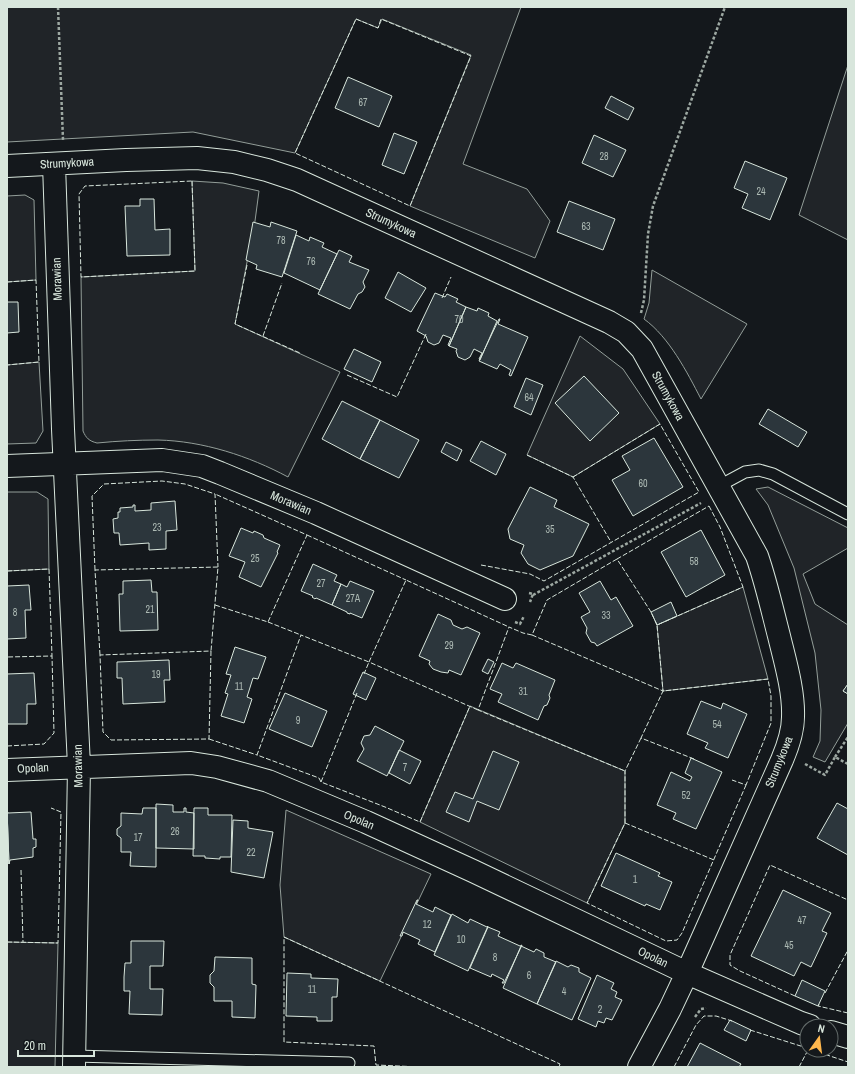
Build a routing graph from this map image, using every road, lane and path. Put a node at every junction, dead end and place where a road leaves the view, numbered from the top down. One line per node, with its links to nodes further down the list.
1 (58, 7): 3 (path)
2 (725, 7): 6 (path)
3 (63, 142)
4 (54, 164): 5 (street, Strumykowa); 6 (street, Strumykowa); 7 (street, Morawian)
5 (7, 166)
6 (626, 332): 9 (street, Strumykowa)
7 (65, 465): 8 (street, Morawian); 12 (street, Morawian); 17 (street, Morawian)
8 (7, 466)
9 (719, 486): 11 (lane); 19 (street, Strumykowa)
10 (701, 502): 12 (path)
11 (848, 514)
12 (505, 599)
13 (848, 737): 14 (path)
14 (835, 757): 15 (path); 16 (path)
15 (848, 764)
16 (807, 765)
17 (79, 766): 18 (street, Opolan); 19 (street, Opolan); 21 (street, Morawian)
18 (7, 770)
19 (687, 973): 20 (street, Opolan); 23 (street, Strumykowa)
20 (799, 1022)
21 (74, 1061): 22 (lane)
22 (349, 1063)
23 (639, 1067)

